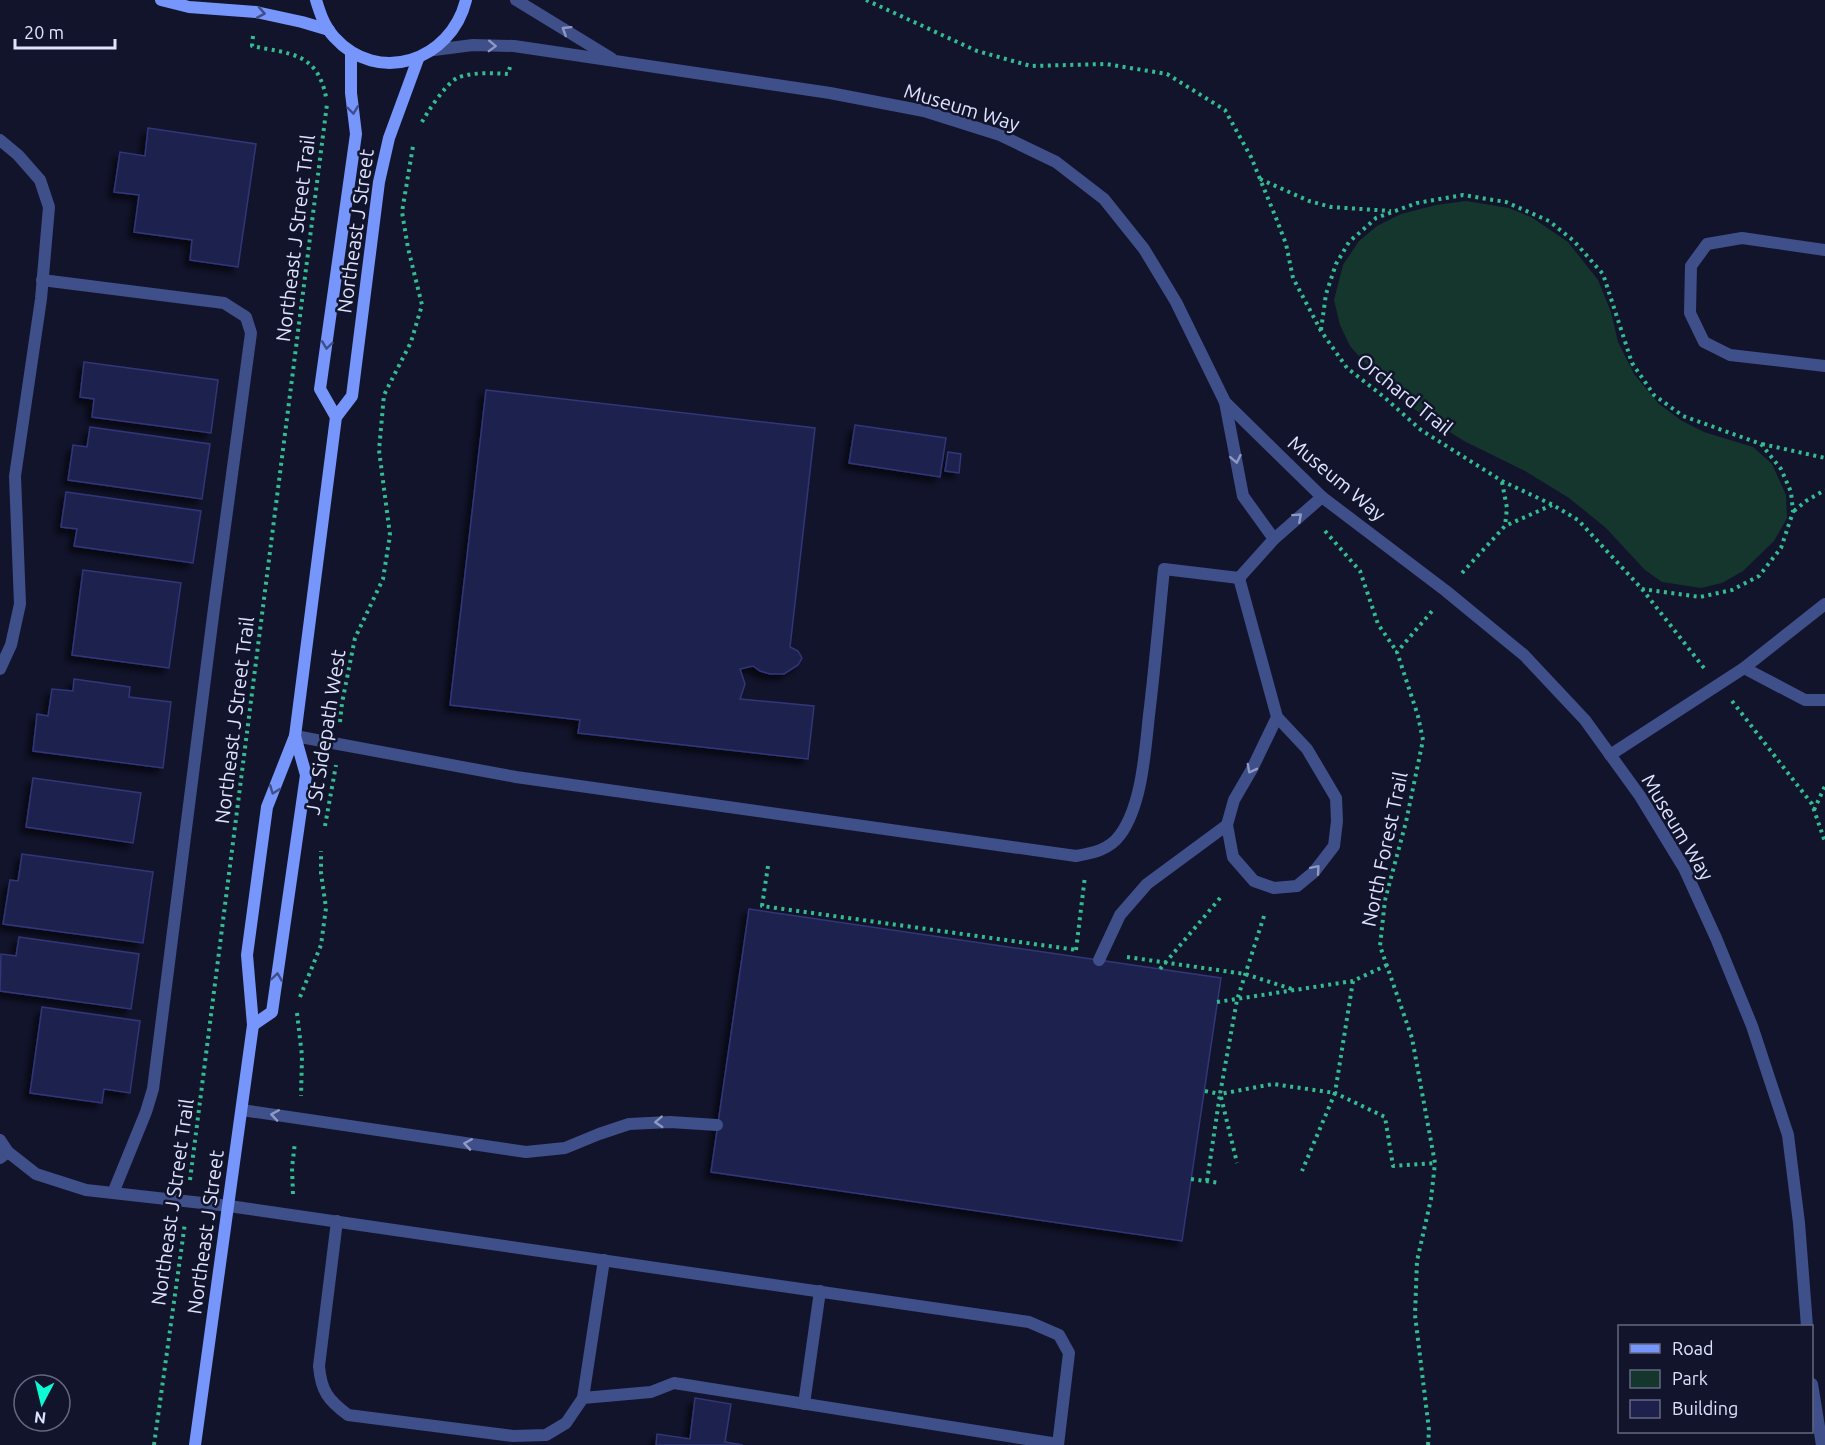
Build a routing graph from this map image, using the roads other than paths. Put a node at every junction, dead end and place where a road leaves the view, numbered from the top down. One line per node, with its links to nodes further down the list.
1 (161, 0): 5 (street, one-way to 5)
2 (316, 0): 5 (street)
3 (466, 0): 6 (street)
4 (516, 0): 9 (street, Museum Way, one-way to 4)
5 (329, 30): 7 (street)
6 (434, 50): 8 (street); 9 (street, one-way to 9)
7 (351, 52): 8 (street); 15 (street, Northeast J Street, one-way to 15)
8 (418, 59): 15 (street, Northeast J Street)
9 (615, 60): 14 (street, Museum Way)
10 (0, 140): 12 (street)
11 (1825, 250): 13 (street)
12 (42, 280): 21 (street); 33 (street)
13 (1825, 366)
14 (1225, 402): 16 (street, Museum Way); 17 (street, one-way to 17)
15 (336, 417): 24 (street, Northeast J Street)
16 (1322, 497): 17 (street, one-way to 16); 25 (street, Museum Way)
17 (1274, 538): 18 (street)
18 (1239, 578): 23 (street); 24 (street)
19 (1825, 604): 20 (street)
20 (1744, 668): 22 (street); 25 (street)
21 (0, 669)
22 (1825, 700)
23 (1277, 717): 26 (street, one-way to 26); 26 (street, one-way to 23)
24 (295, 736): 28 (street, Northeast J Street, one-way to 28); 28 (street, Northeast J Street, one-way to 24)
25 (1610, 754): 38 (street, Museum Way)
26 (1227, 825): 27 (street)
27 (1101, 957)
28 (253, 1024): 29 (street, Northeast J Street)
29 (242, 1110): 30 (street, one-way to 29); 34 (street, Northeast J Street)
30 (717, 1125)
31 (0, 1140): 32 (street)
32 (4, 1155): 33 (street)
33 (112, 1193): 34 (street)
34 (229, 1206): 35 (street); 43 (street, Northeast J Street)
35 (337, 1221): 36 (street); 40 (street)
36 (604, 1260): 37 (street); 40 (street)
37 (820, 1291): 41 (street); 42 (street)
38 (1807, 1325)
39 (1813, 1390): 44 (street)
40 (584, 1398): 41 (street)
41 (804, 1404): 42 (street)
42 (1058, 1444)
43 (195, 1445)
44 (1822, 1445)

